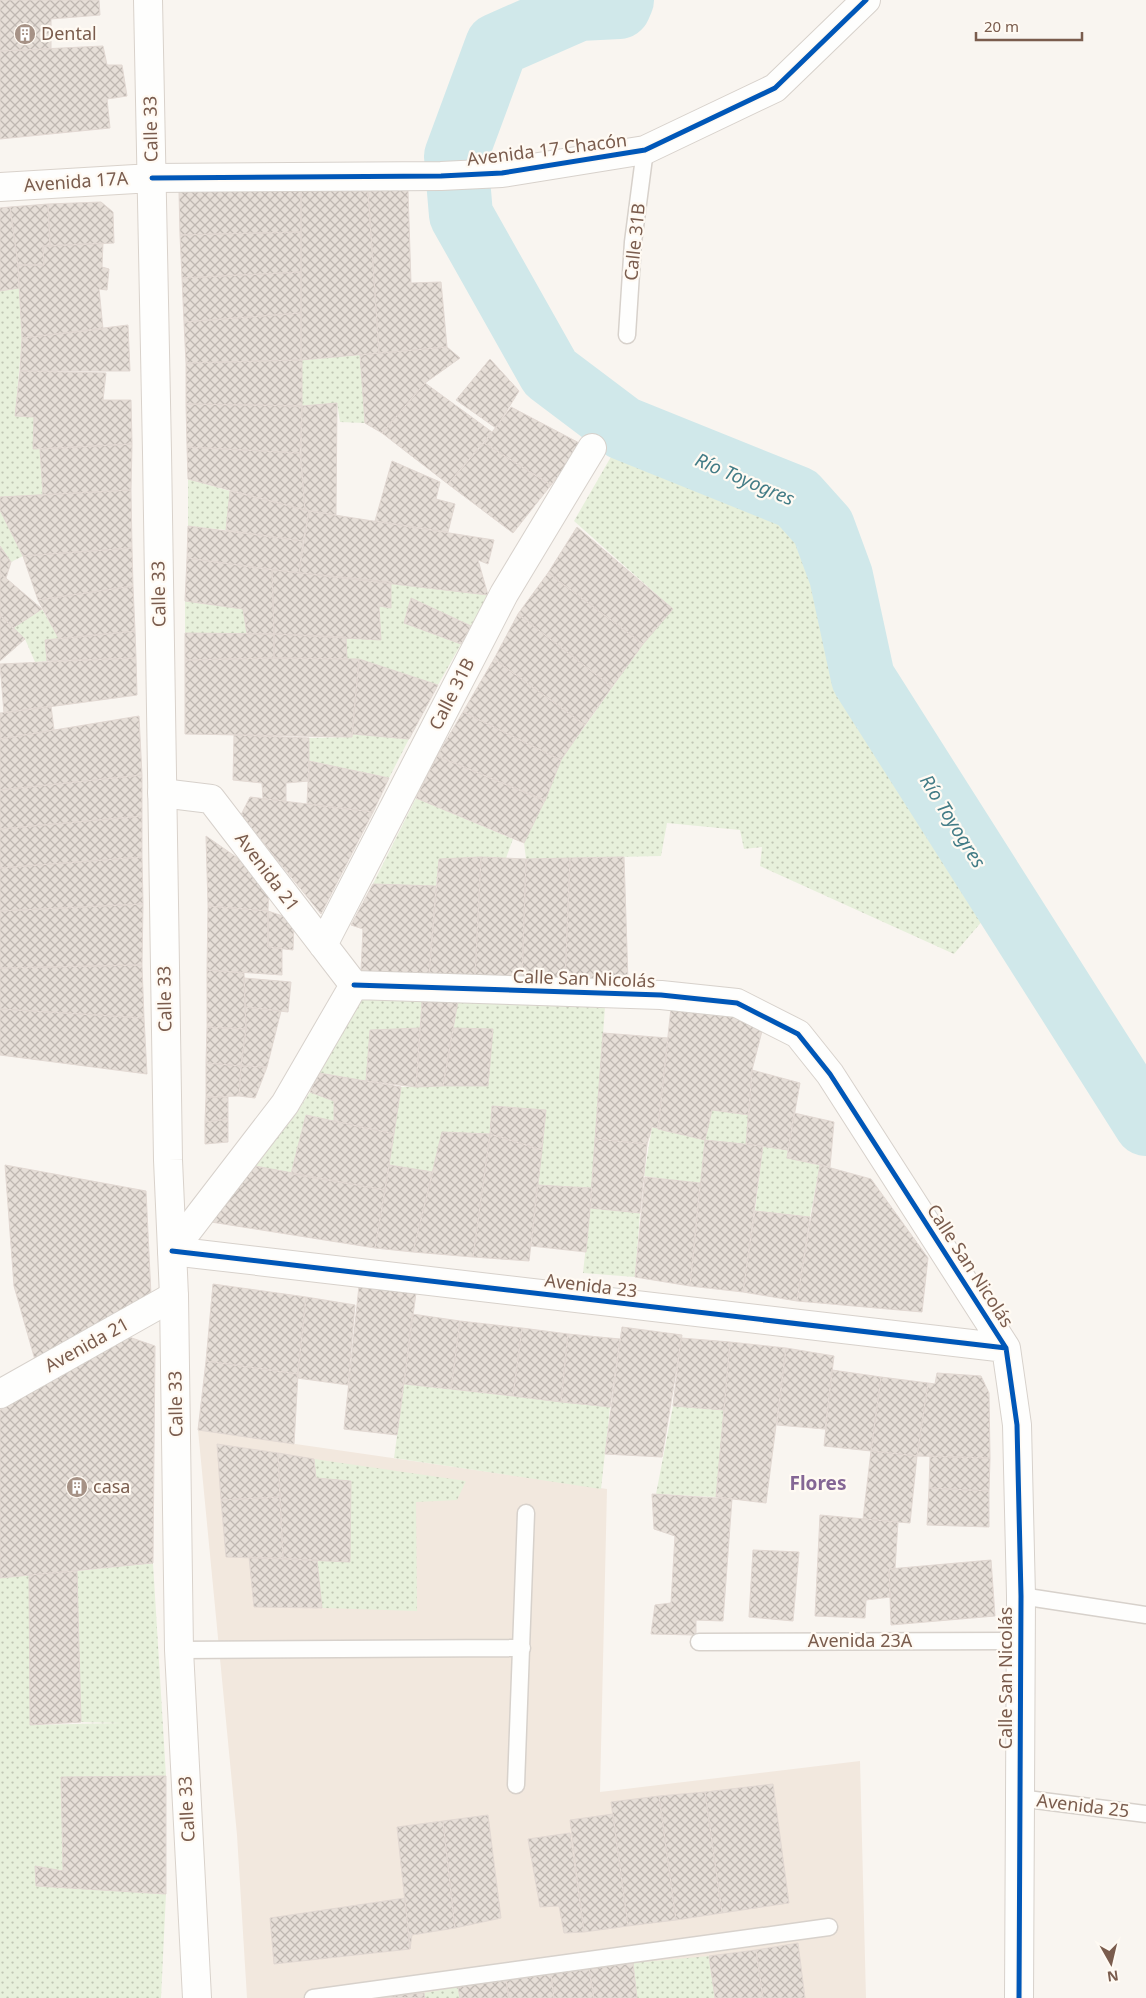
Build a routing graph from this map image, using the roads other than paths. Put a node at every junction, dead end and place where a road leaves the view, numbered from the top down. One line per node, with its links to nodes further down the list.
1 (148, 0): 4 (street, Calle 33)
2 (866, 0): 3 (street, Avenida 17 Chacón)
3 (645, 150): 4 (street, Avenida 17 Chacón); 6 (lane, Calle 31B)
4 (152, 178): 5 (street, Avenida 17A); 8 (street, Calle 33)
5 (0, 187)
6 (627, 335)
7 (592, 448): 9 (street, Calle 31B)
8 (162, 793): 9 (street, Avenida 21); 11 (street, Calle 33)
9 (323, 945): 10 (street, Avenida 21)
10 (354, 985): 11 (street); 13 (street, Calle San Nicolás)
11 (172, 1251): 12 (street, Calle 33); 13 (street, Avenida 23)
12 (174, 1296): 14 (street, Avenida 21); 21 (street, Calle 33)
13 (1006, 1348): 16 (street, Calle San Nicolás)
14 (0, 1394)
15 (526, 1513): 20 (lane)
16 (1021, 1596): 17 (lane); 18 (street, Calle San Nicolás)
17 (1146, 1615)
18 (1020, 1641): 19 (lane, Avenida 23A); 23 (street, Calle San Nicolás)
19 (699, 1642)
20 (522, 1648): 21 (lane); 22 (lane)
21 (179, 1650): 26 (street, Calle 33)
22 (516, 1785)
23 (1020, 1798): 24 (lane, Avenida 25); 28 (street, Calle San Nicolás)
24 (1146, 1814)
25 (829, 1927): 27 (lane)
26 (197, 1998)
27 (313, 1998)
28 (1019, 1998)

